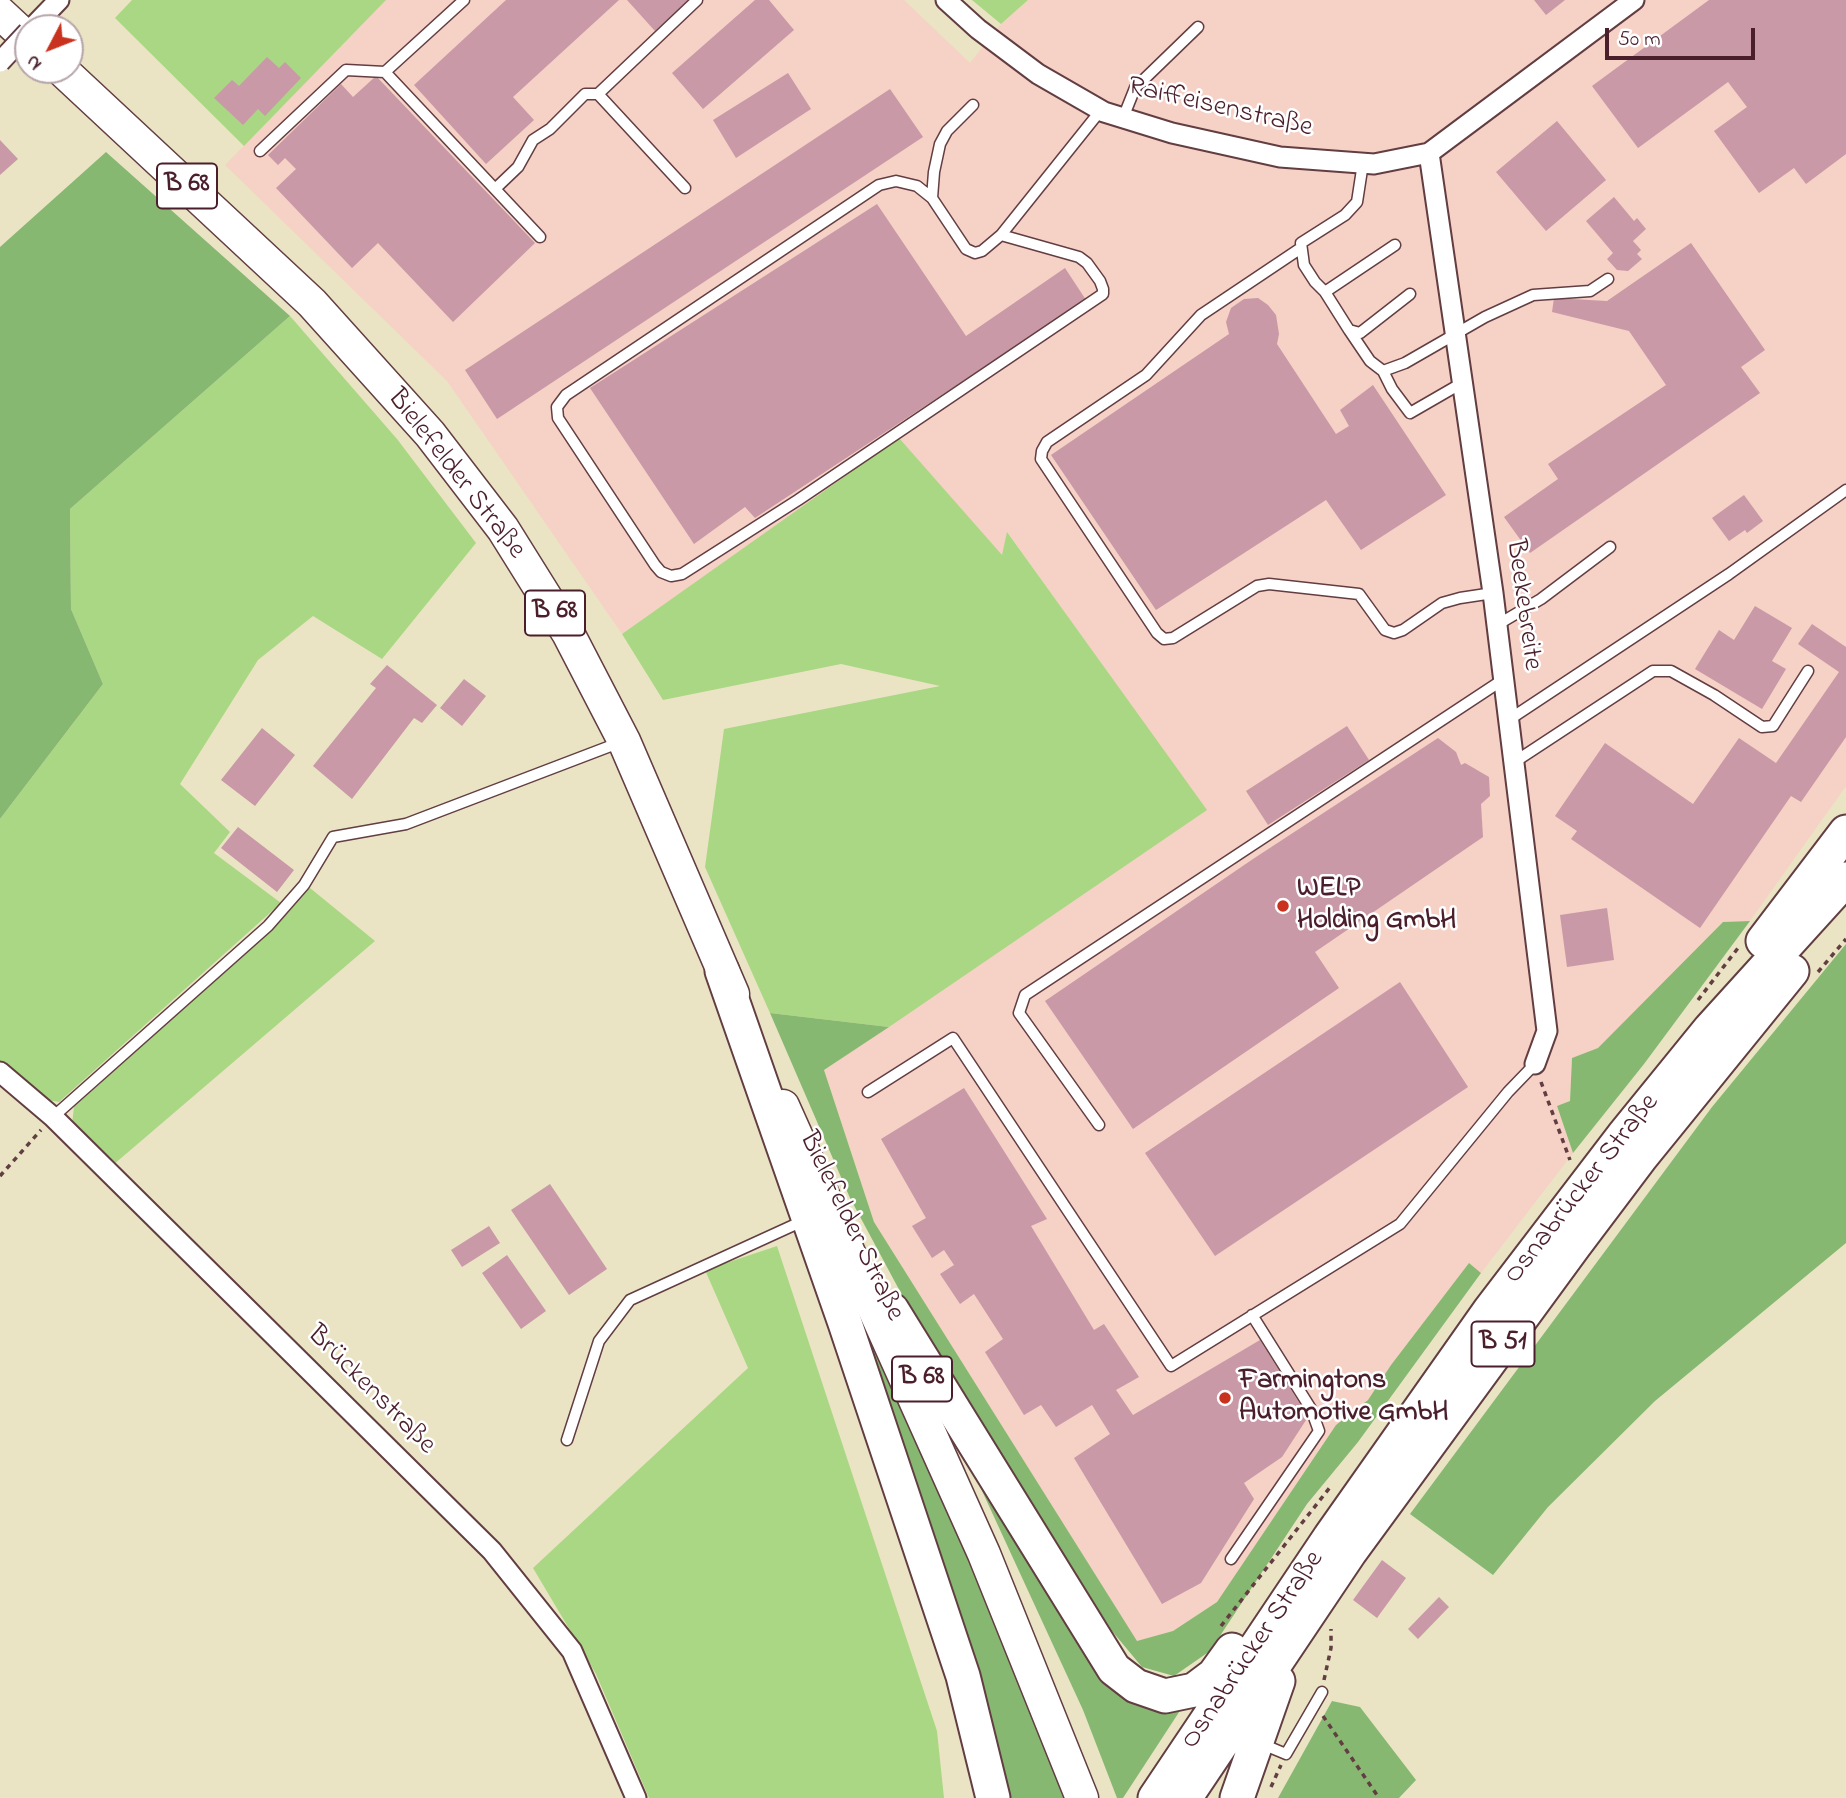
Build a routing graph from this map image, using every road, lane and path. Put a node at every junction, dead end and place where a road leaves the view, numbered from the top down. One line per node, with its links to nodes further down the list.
1 (59, 0): 7 (street)
2 (464, 0): 12 (lane)
3 (697, 0): 14 (lane)
4 (946, 0): 16 (street, Raiffeisenstraße)
5 (1634, 0): 19 (street, Raiffeisenstraße)
6 (0, 13): 8 (main road)
7 (46, 14)
8 (14, 26)
9 (1198, 27): 17 (lane)
10 (14, 47): 11 (street, bridge)
11 (0, 62)
12 (385, 72): 18 (lane); 22 (lane)
13 (77, 84): 42 (main road, Bielefelder Straße / B 68)
14 (598, 94): 21 (lane); 22 (lane)
15 (973, 105): 23 (lane)
16 (1101, 110): 17 (street, Raiffeisenstraße); 24 (lane)
17 (1123, 118): 20 (street, Raiffeisenstraße)
18 (260, 151)
19 (1429, 153): 20 (street, Raiffeisenstraße); 32 (street, Beekebreite)
20 (1363, 163): 27 (lane)
21 (685, 188)
22 (495, 190): 25 (lane)
23 (932, 198): 24 (lane); 24 (lane)
24 (1001, 235)
25 (540, 237)
26 (1395, 245): 29 (lane)
27 (1301, 248): 29 (lane); 37 (lane)
28 (1608, 279): 32 (lane)
29 (1325, 292): 31 (lane)
30 (1410, 295): 31 (lane)
31 (1349, 330): 33 (lane)
32 (1455, 334): 33 (lane); 34 (street, Beekebreite)
33 (1383, 371): 34 (lane)
34 (1462, 383): 37 (street, Beekebreite)
35 (1846, 490): 41 (lane)
36 (1610, 547): 38 (lane)
37 (1493, 593): 38 (street, Beekebreite)
38 (1497, 625): 40 (street, Beekebreite)
39 (1808, 671): 43 (lane)
40 (1504, 679): 41 (street, Beekebreite); 52 (lane)
41 (1510, 719): 43 (street, Beekebreite)
42 (624, 741): 47 (main road, Bielefelder Straße / B 68); 51 (lane)
43 (1516, 761): 48 (street, Beekebreite)
44 (1846, 832): 53 (highway)
45 (1846, 879): 53 (highway, Osnabrücker Straße / B 51)
46 (1846, 907): 62 (highway, Osnabrücker Straße / B 51)
47 (722, 971): 56 (highway, B 68); 57 (main road, Bielefelder Straße / B 68); 68 (main road, Bielefelder Straße / B 68)
48 (1535, 1064): 54 (path); 58 (lane)
49 (0, 1072): 51 (street, Brückenstraße)
50 (868, 1092): 58 (lane)
51 (53, 1117): 55 (path); 66 (street, Brückenstraße)
52 (1099, 1125)
53 (1623, 1136): 61 (highway, Osnabrücker Straße / B 51)
54 (1575, 1168)
55 (0, 1176)
56 (809, 1218): 59 (lane); 67 (highway, B 68)
57 (892, 1310): 61 (highway, B 68); 69 (main road, Bielefelder Straße / B 68)
58 (1252, 1315): 60 (lane)
59 (567, 1440)
60 (1231, 1559)
61 (1290, 1596): 70 (highway, Osnabrücker Straße / B 51)
62 (1294, 1635): 65 (highway); 71 (highway, Osnabrücker Straße / B 51)
63 (1322, 1692): 64 (lane)
64 (1315, 1706): 65 (lane); 74 (path)
65 (1271, 1748): 72 (highway); 73 (path)
66 (636, 1798)
67 (993, 1798)
68 (1082, 1798)
69 (1099, 1798)
70 (1155, 1798)
71 (1185, 1798)
72 (1237, 1798)
73 (1266, 1798)
74 (1379, 1798)

